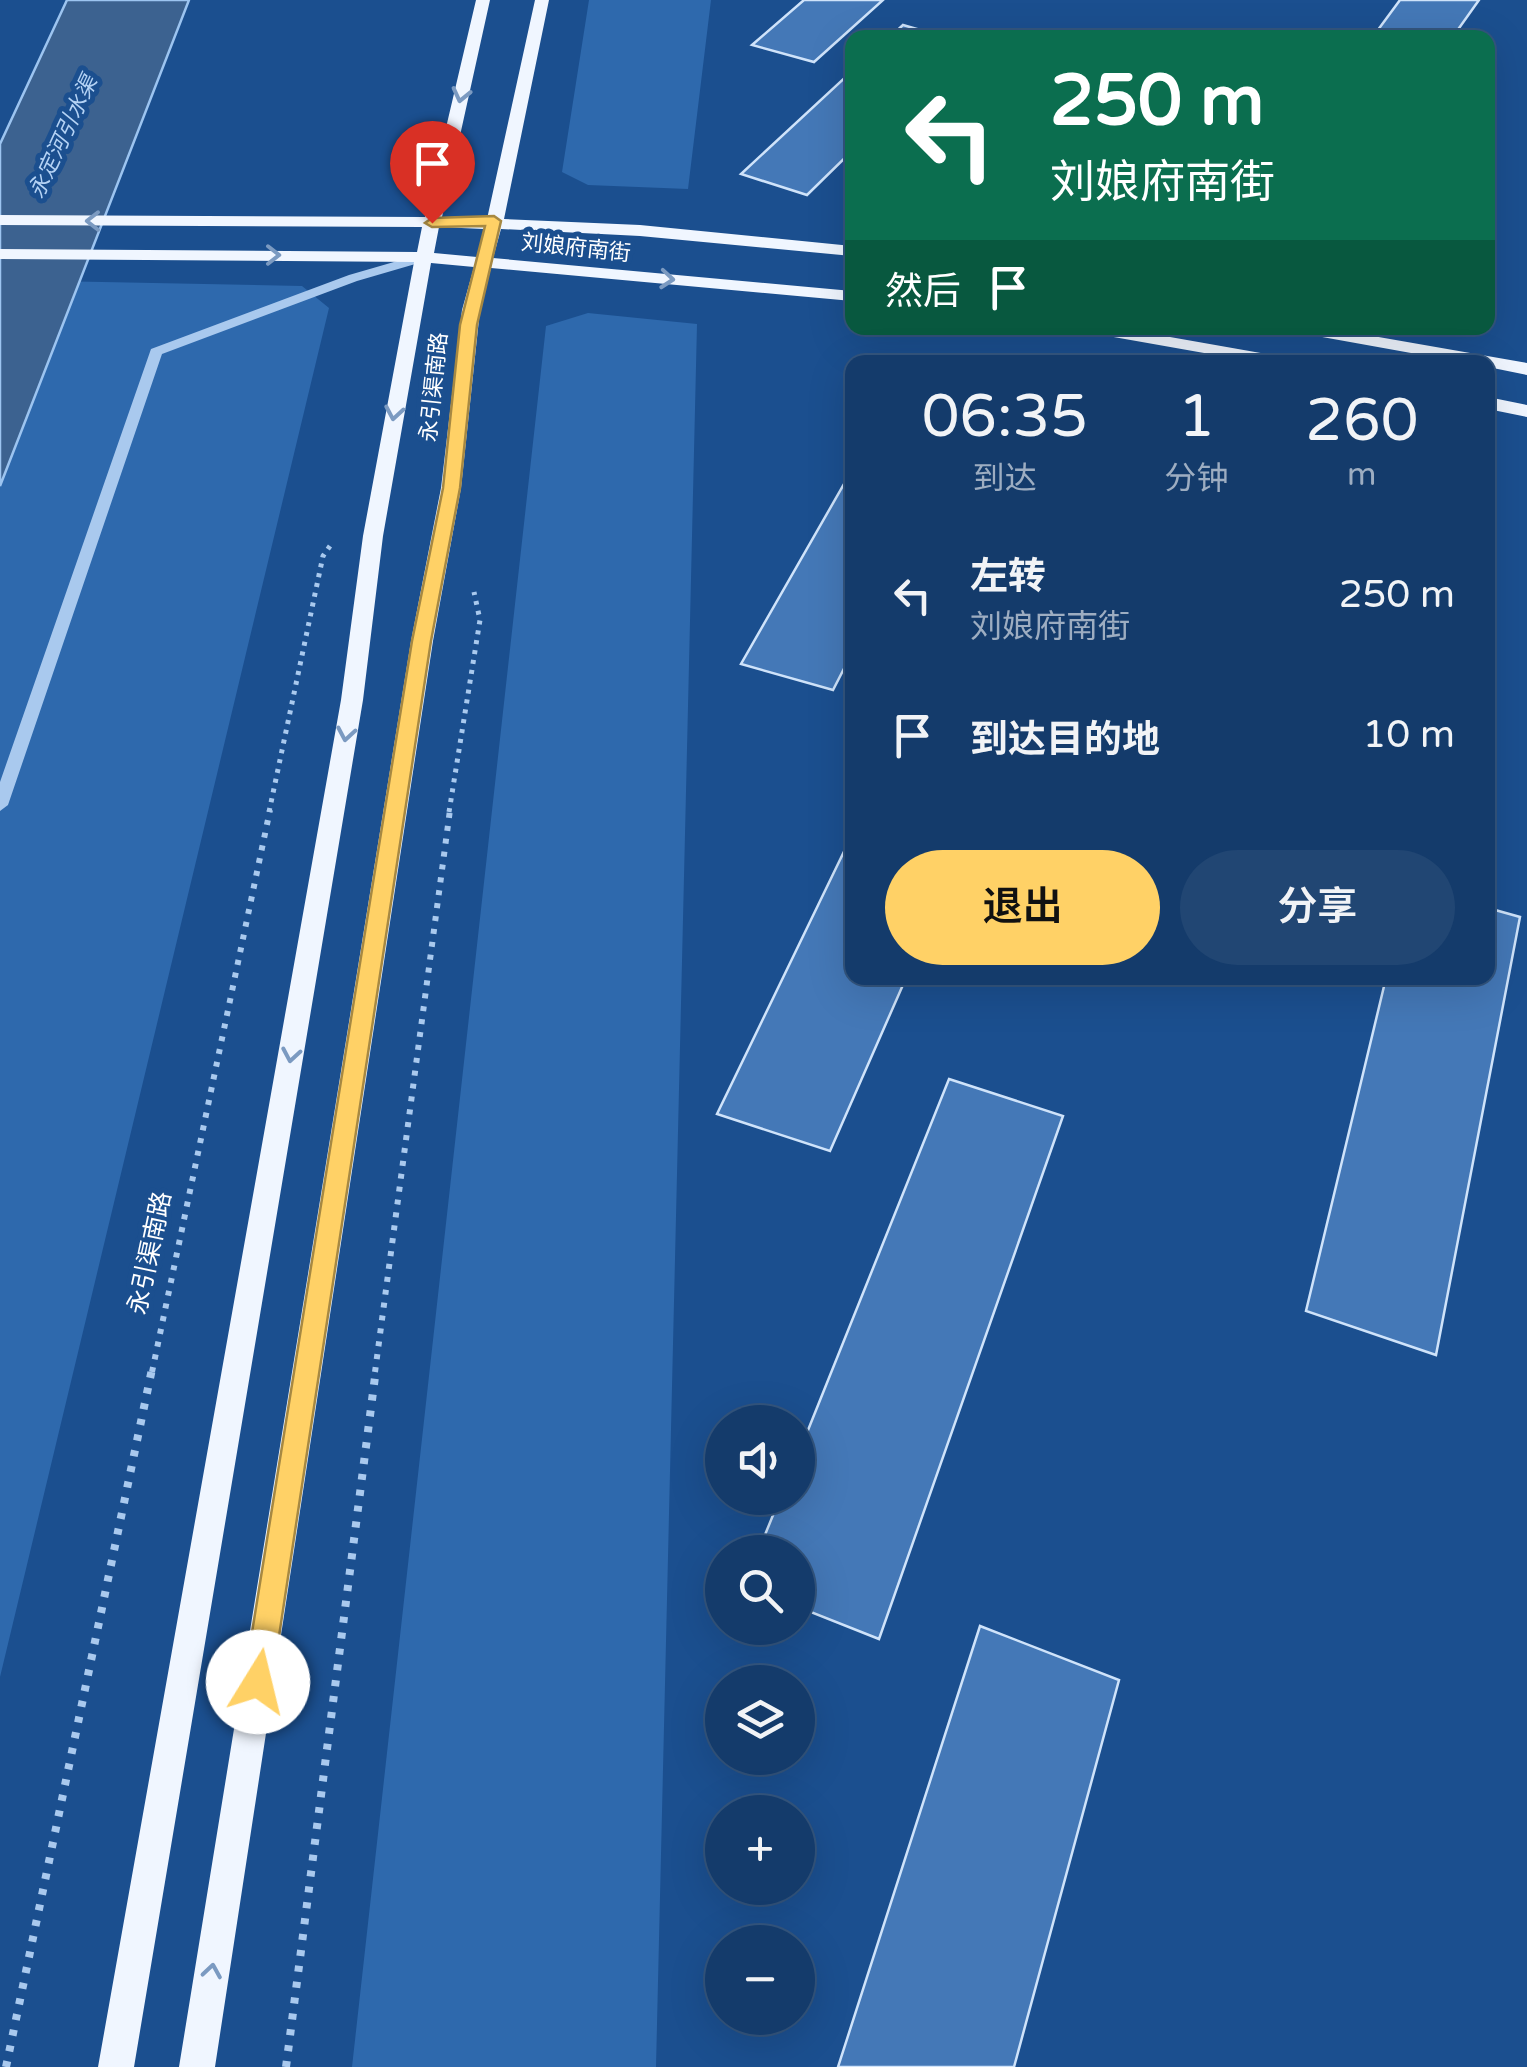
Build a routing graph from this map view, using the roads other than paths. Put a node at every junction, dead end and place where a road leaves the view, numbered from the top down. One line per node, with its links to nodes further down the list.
1 (483, 0): 5 (main road, 永引渠南路, one-way to 5)
2 (542, 0): 4 (main road, 永引渠南路)
3 (0, 220): 5 (main road, 刘娘府南街, one-way to 3)
4 (494, 221): 5 (main road, 刘娘府南街); 6 (main road, 刘娘府南街); 9 (main road, 永引渠南路)
5 (432, 223): 8 (main road, 永引渠南路)
6 (845, 250)
7 (0, 254): 8 (main road, 刘娘府南街, one-way to 8)
8 (425, 257): 9 (main road, 刘娘府南街); 19 (street); 20 (main road, 永引渠南路, one-way to 20)
9 (482, 261): 10 (main road, 刘娘府南街, one-way to 10); 21 (main road, 永引渠南路, one-way to 9)
10 (845, 295)
11 (1131, 335): 13 (main road)
12 (1338, 335): 14 (main road)
13 (1243, 355)
14 (1446, 355)
15 (1495, 364): 16 (main road)
16 (1527, 370)
17 (1495, 404): 18 (main road)
18 (1527, 410)
19 (0, 805)
20 (116, 2067)
21 (197, 2067)

